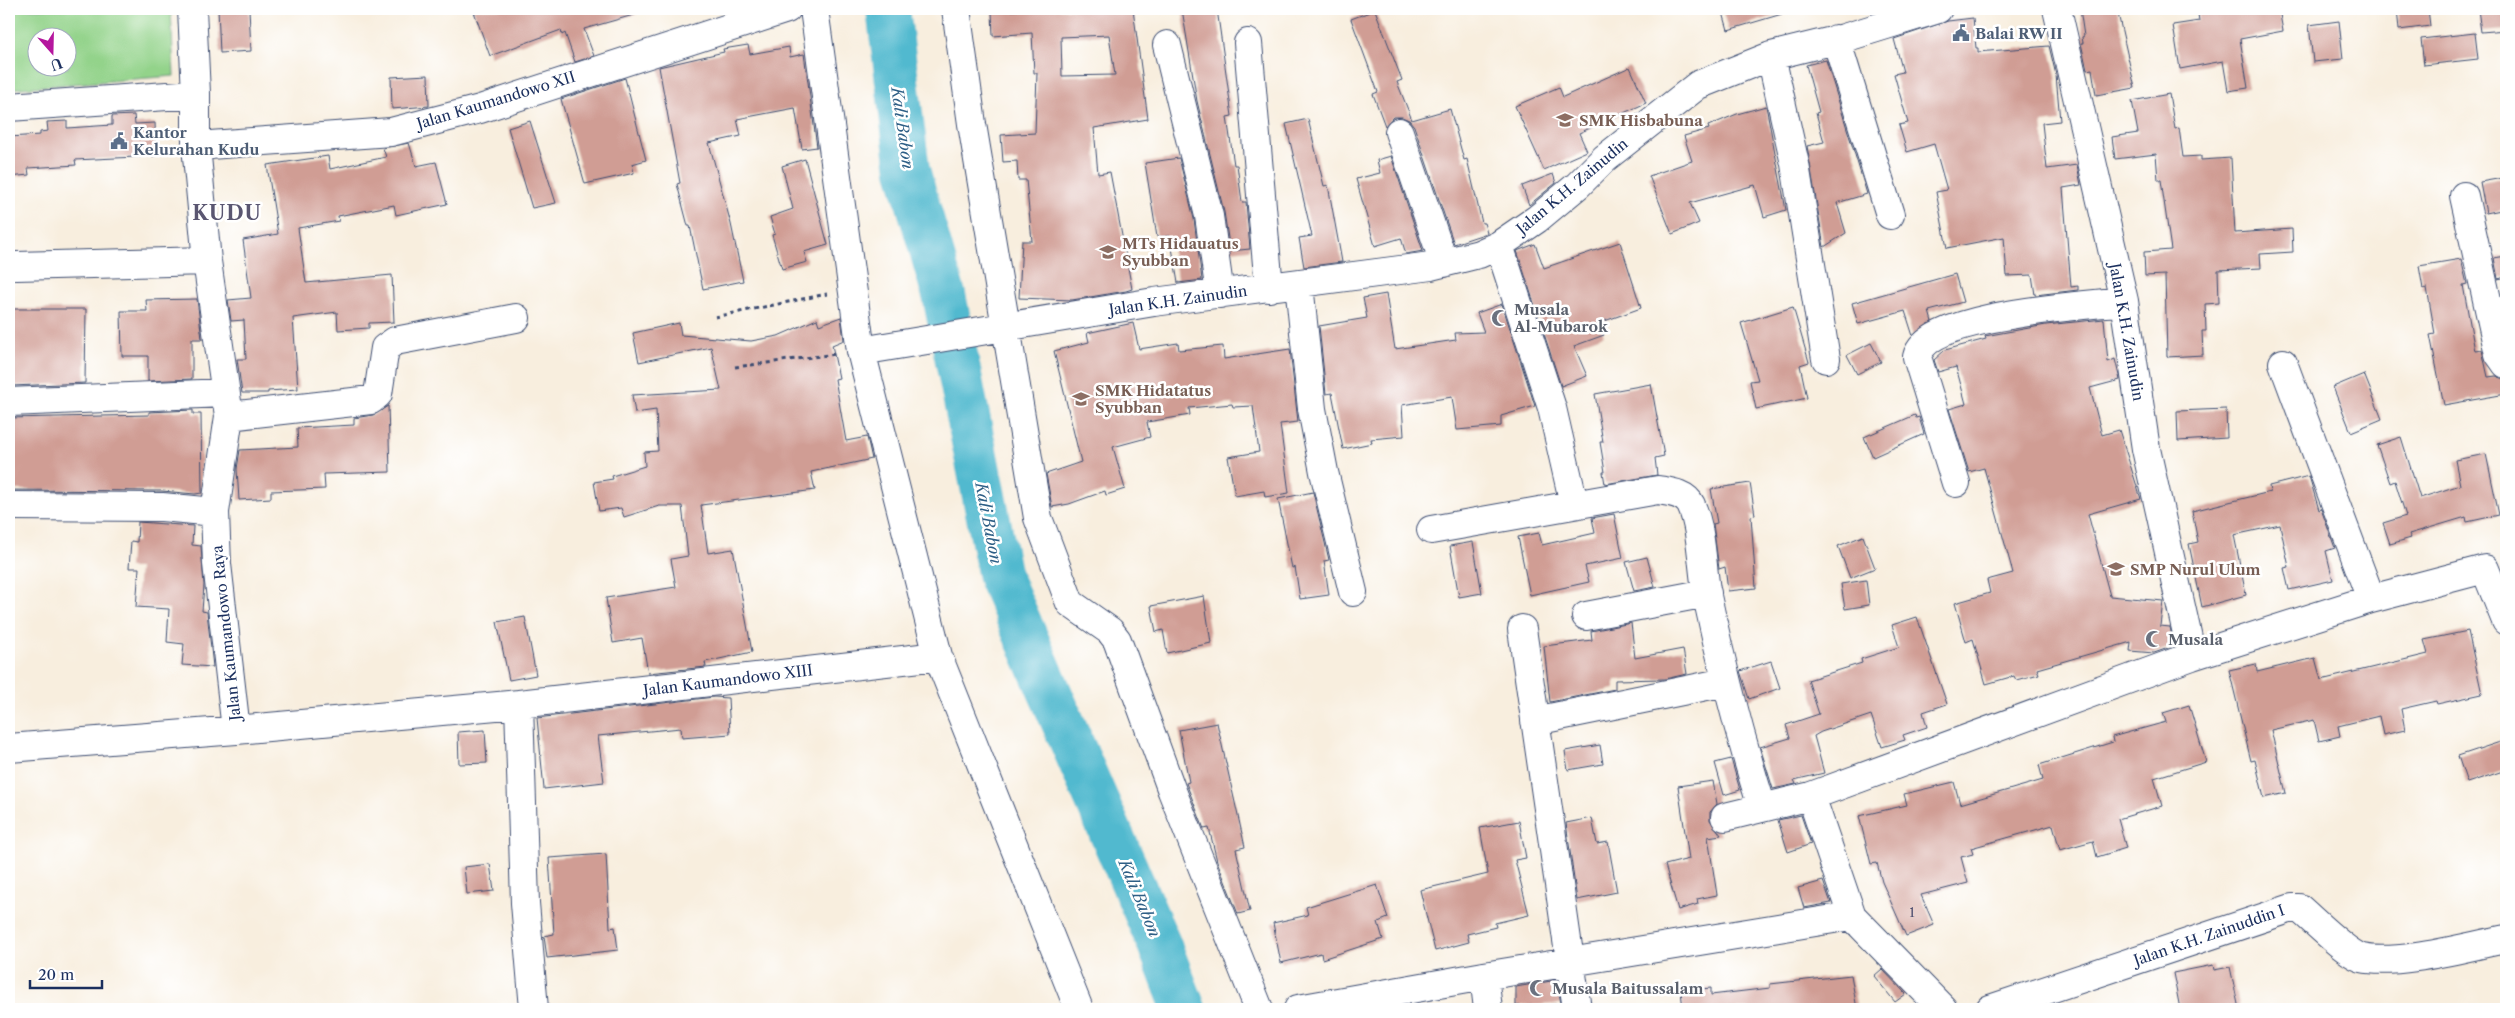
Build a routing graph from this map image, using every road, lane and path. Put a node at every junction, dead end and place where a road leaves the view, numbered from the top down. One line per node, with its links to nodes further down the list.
1 (192, 9): 11 (street, Jalan Kaumandowo Raya)
2 (787, 9): 14 (street, Jalan Kaumandowo XII)
3 (814, 9): 22 (street)
4 (956, 9): 28 (street)
5 (1938, 9): 7 (street, Jalan K.H. Zainudin)
6 (2057, 9): 25 (street, Jalan K.H. Zainudin)
7 (1836, 39): 10 (street, Jalan K.H. Zainudin); 16 (street)
8 (1248, 43): 23 (street)
9 (1166, 45): 24 (street)
10 (1771, 56): 17 (street, Jalan K.H. Zainudin); 30 (street)
11 (196, 94): 12 (street); 14 (street, Jalan Kaumandowo Raya)
12 (9, 107)
13 (1399, 132): 19 (street)
14 (196, 146): 18 (street, Jalan Kaumandowo Raya)
15 (2464, 196): 32 (street)
16 (1890, 215)
17 (1499, 245): 19 (street, Jalan K.H. Zainudin); 37 (street)
18 (207, 260): 20 (street); 35 (street, Jalan Kaumandowo Raya)
19 (1444, 263): 21 (street, Jalan K.H. Zainudin)
20 (16, 266)
21 (1299, 284): 23 (street, Jalan K.H. Zainudin); 42 (street)
22 (852, 288): 26 (path); 29 (street)
23 (1269, 288): 24 (street, Jalan K.H. Zainudin)
24 (1220, 294): 28 (street, Jalan K.H. Zainudin)
25 (2124, 302): 36 (street); 49 (street, Jalan K.H. Zainudin)
26 (715, 317)
27 (516, 318): 35 (street)
28 (1006, 326): 29 (street, Jalan K.H. Zainudin); 64 (street)
29 (864, 350): 33 (path); 48 (street)
30 (1826, 359)
31 (2283, 363): 44 (street)
32 (2506, 364)
33 (735, 367)
34 (9, 402): 35 (street)
35 (227, 404): 39 (street, Jalan Kaumandowo Raya)
36 (1956, 483)
37 (1574, 504): 40 (street); 43 (street)
38 (9, 506): 39 (street)
39 (215, 512): 53 (street, Jalan Kaumandowo Raya)
40 (1431, 530)
41 (2496, 567): 44 (street); 46 (street)
42 (1352, 592)
43 (1707, 593): 45 (street); 50 (street)
44 (2371, 599): 49 (street)
45 (1586, 616)
46 (2506, 621)
47 (1522, 629): 52 (street)
48 (938, 656): 51 (street, Jalan Kaumandowo XIII); 63 (street)
49 (2192, 656): 55 (street)
50 (1726, 682): 52 (street); 56 (street)
51 (519, 704): 53 (street, Jalan Kaumandowo Raya); 62 (street)
52 (1535, 721): 60 (street)
53 (236, 730): 54 (street)
54 (9, 748)
55 (1811, 796): 56 (street); 58 (street)
56 (1762, 807): 57 (street)
57 (1725, 817)
58 (1852, 916): 60 (street); 68 (street)
59 (2506, 939): 69 (street, Jalan K.H. Zainuddin I)
60 (1572, 962): 61 (street); 67 (street)
61 (1484, 976): 65 (street); 66 (street)
62 (534, 1009)
63 (1079, 1009)
64 (1259, 1009)
65 (1298, 1009)
66 (1488, 1009)
67 (1578, 1009)
68 (1943, 1009)
69 (1990, 1009)

